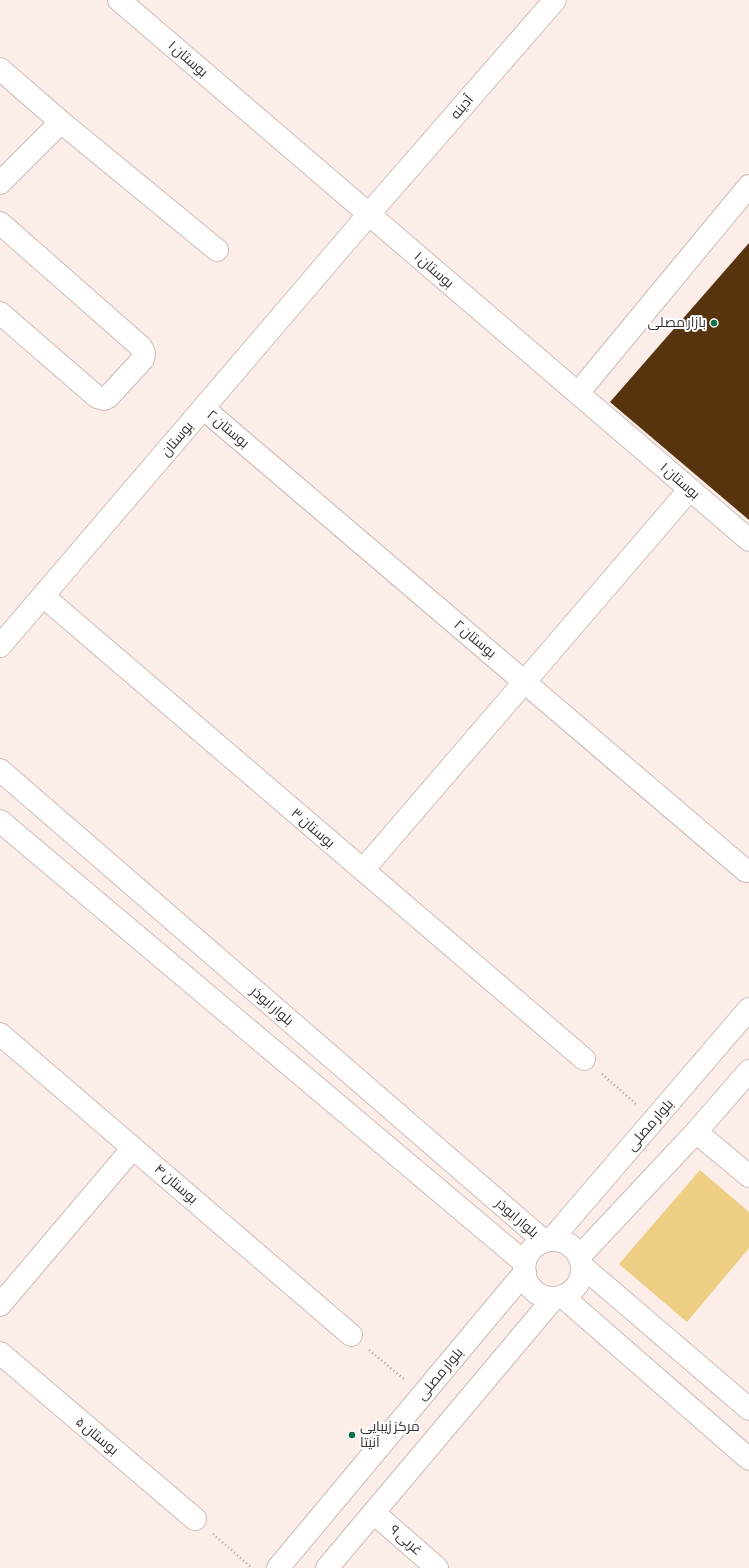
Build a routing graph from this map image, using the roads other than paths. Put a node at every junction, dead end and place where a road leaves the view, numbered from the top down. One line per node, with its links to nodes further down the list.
1 (119, 0): 7 (street, بوستان ۱)
2 (555, 0): 7 (street, آدینه)
3 (0, 69): 4 (street)
4 (61, 122): 5 (street); 9 (street)
5 (0, 183)
6 (749, 186): 11 (street)
7 (369, 214): 11 (street, بوستان ۱); 12 (street, بوستان)
8 (0, 223): 10 (street)
9 (218, 250)
10 (0, 313)
11 (578, 393): 13 (street, بوستان ۱)
12 (203, 408): 15 (street, بوستان); 17 (street, بوستان ۲)
13 (690, 489): 14 (street, بوستان ۱); 17 (street)
14 (749, 540)
15 (43, 596): 16 (street, بوستان); 20 (street, بوستان ۳)
16 (0, 646)
17 (524, 682): 20 (street); 21 (street, بوستان ۲)
18 (0, 770): 29 (street, بلوار ابوذر)
19 (0, 821): 31 (street, بلوار ابوذر)
20 (363, 870): 24 (street, بوستان ۳)
21 (746, 871)
22 (749, 1009): 29 (street, بلوار مصلی)
23 (0, 1034): 27 (street, بوستان ۴)
24 (584, 1059)
25 (749, 1071): 26 (street)
26 (696, 1132): 28 (street); 30 (street)
27 (133, 1148): 33 (street); 34 (street, بوستان ۴)
28 (749, 1176)
29 (548, 1241): 30 (street); 31 (street)
30 (580, 1261): 32 (street); 36 (street)
31 (525, 1268): 32 (street); 40 (street, بلوار مصلی)
32 (558, 1297): 37 (street); 38 (street)
33 (0, 1305)
34 (351, 1334)
35 (0, 1352): 39 (street, بوستان ۵)
36 (749, 1409)
37 (749, 1459)
38 (374, 1513): 41 (street); 42 (street, ۹ غربی)
39 (195, 1519)
40 (278, 1568)
41 (327, 1568)
42 (437, 1568)

